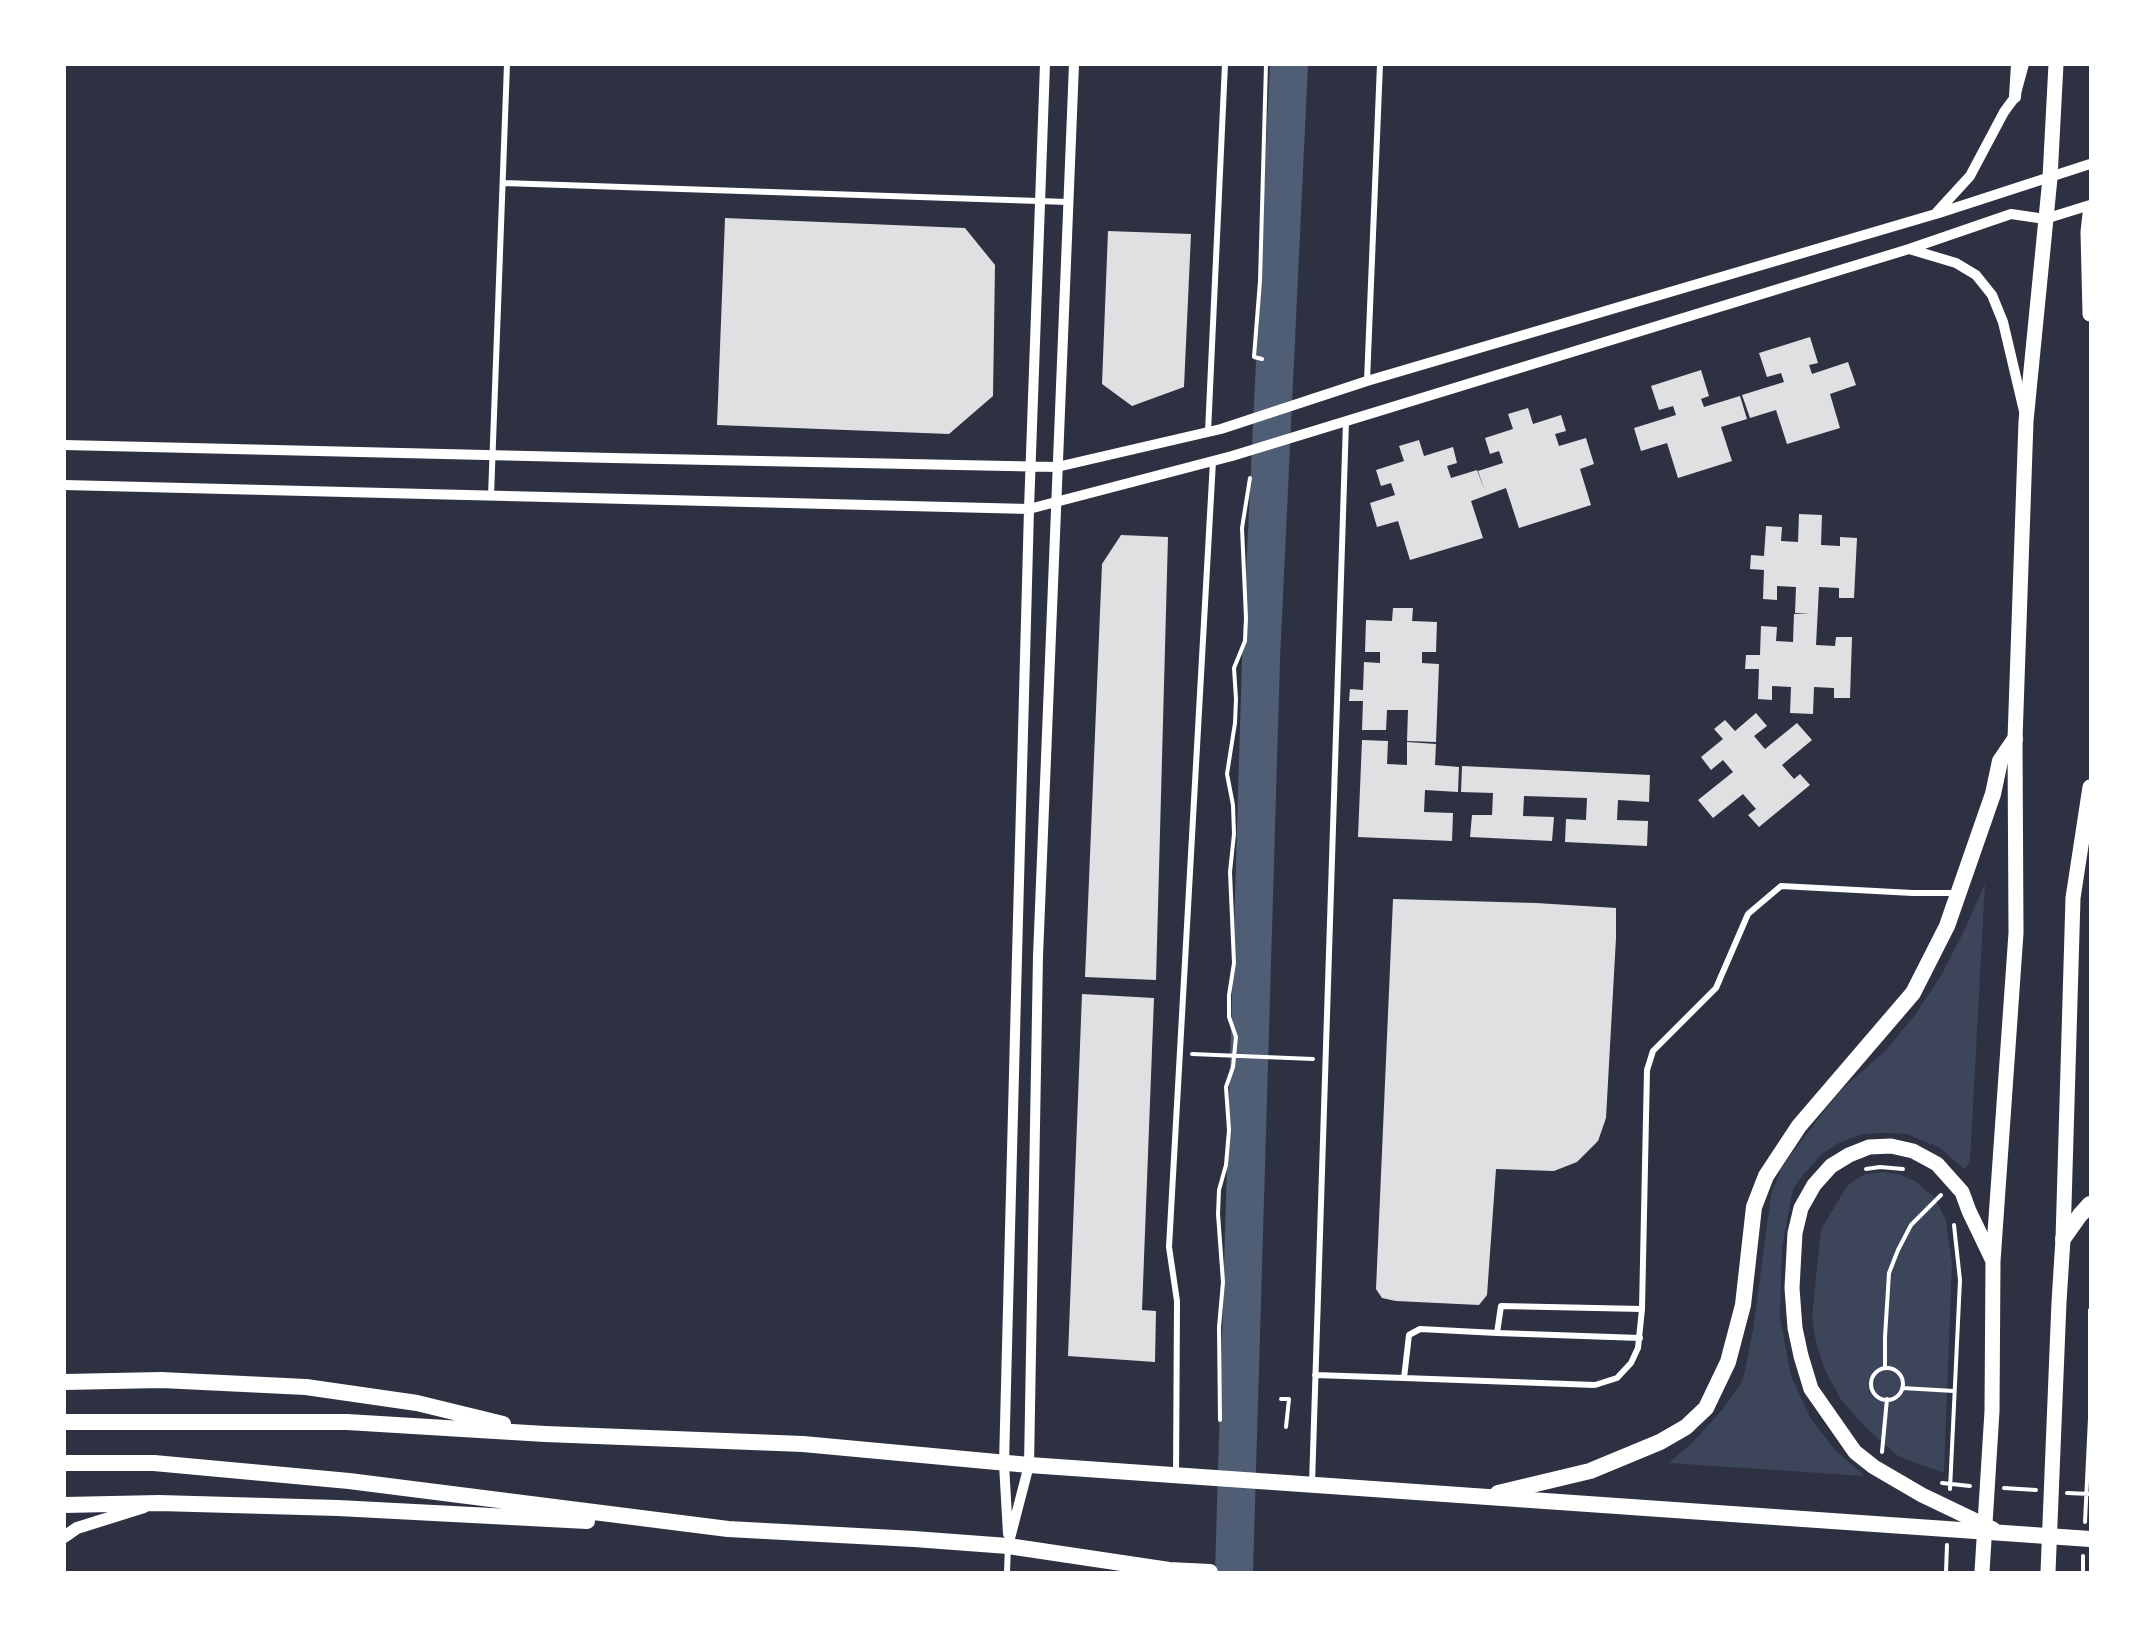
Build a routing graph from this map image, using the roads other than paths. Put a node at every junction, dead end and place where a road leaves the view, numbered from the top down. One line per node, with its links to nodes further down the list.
1 (507, 64): 12 (street)
2 (1045, 64): 13 (street)
3 (1074, 64): 14 (street)
4 (1226, 64): 24 (street)
5 (1380, 64): 21 (street)
6 (2017, 64): 9 (main road)
7 (2024, 64): 9 (street)
8 (2056, 64): 11 (main road)
9 (2015, 97): 16 (street)
10 (2091, 164): 11 (street)
11 (2050, 178): 16 (street); 18 (main road)
12 (502, 183): 13 (street); 26 (street)
13 (1041, 202): 14 (street); 29 (street)
14 (1068, 202): 28 (street)
15 (2091, 205): 18 (street)
16 (1935, 214): 21 (street)
17 (2091, 214): 20 (main road)
18 (2045, 219): 19 (street); 23 (main road)
19 (1909, 249): 22 (street); 23 (street)
20 (2091, 314)
21 (1367, 381): 24 (street)
22 (1346, 421): 27 (street); 43 (street)
23 (2026, 421): 34 (main road)
24 (1208, 432): 28 (street)
25 (64, 445): 26 (street)
26 (493, 456): 29 (street); 31 (street)
27 (1213, 460): 32 (street); 51 (street)
28 (1057, 467): 29 (street); 32 (street)
29 (1031, 468): 33 (street)
30 (64, 485): 31 (street)
31 (491, 496): 33 (street)
32 (1056, 502): 33 (street); 50 (street)
33 (1029, 509): 49 (street)
34 (2015, 739): 36 (highway); 39 (main road)
35 (2091, 787): 38 (main road)
36 (1959, 893): 40 (street); 53 (highway)
37 (2091, 1203): 38 (highway)
38 (2063, 1239): 64 (main road)
39 (1994, 1261): 57 (main road); 63 (main road)
40 (1642, 1309): 41 (street); 42 (street)
41 (1497, 1333): 42 (street); 44 (street)
42 (1640, 1338): 44 (street)
43 (1315, 1375): 44 (street); 52 (street)
44 (1404, 1378)
45 (64, 1382): 47 (highway)
46 (64, 1422): 47 (highway)
47 (545, 1434): 49 (highway)
48 (64, 1464): 56 (highway)
49 (1004, 1464): 50 (highway); 60 (street)
50 (1029, 1466): 51 (highway); 60 (street)
51 (1176, 1476): 52 (highway)
52 (1312, 1485): 53 (highway)
53 (1480, 1497): 57 (highway)
54 (159, 1503): 55 (highway); 56 (highway); 59 (main road)
55 (64, 1505)
56 (728, 1529): 60 (highway)
57 (2001, 1533): 58 (highway)
58 (2087, 1535)
59 (64, 1537)
60 (1008, 1546): 61 (street); 62 (highway)
61 (1007, 1572)
62 (1210, 1572)
63 (1982, 1572)
64 (2048, 1572)

